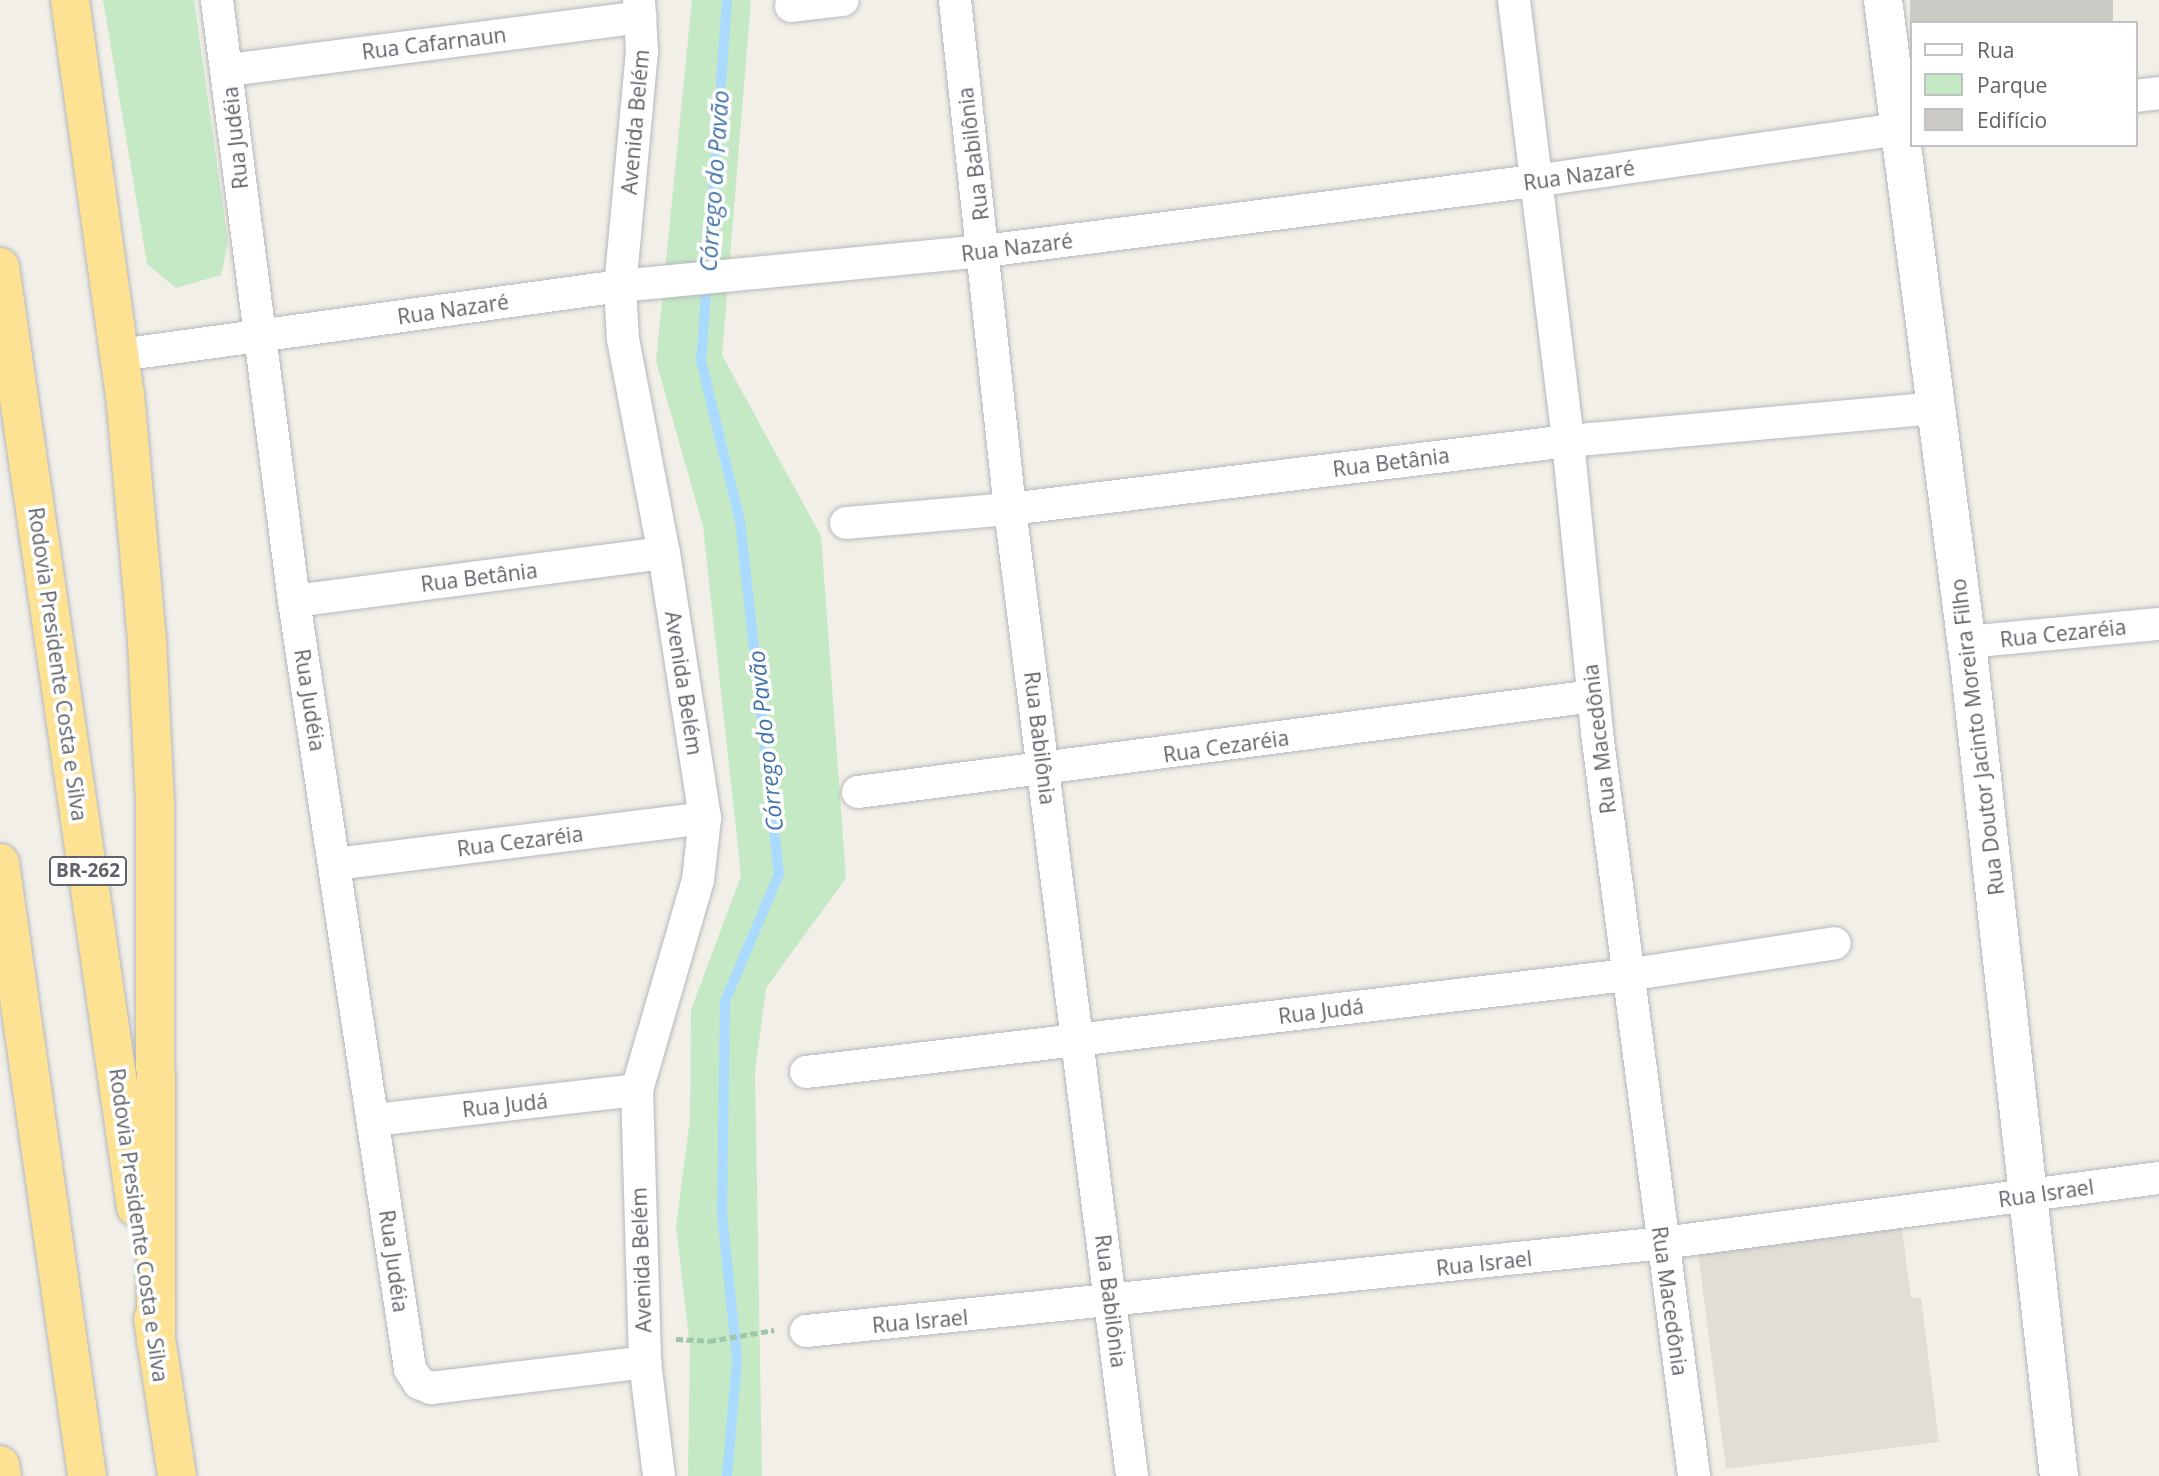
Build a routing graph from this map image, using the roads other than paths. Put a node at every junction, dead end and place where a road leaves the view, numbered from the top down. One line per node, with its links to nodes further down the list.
1 (70, 0): 18 (highway)
2 (217, 0): 9 (street, Rua Judéia)
3 (843, 0): 7 (street)
4 (955, 0): 14 (street, Rua Babilônia)
5 (1514, 0): 13 (street, Rua Macedônia)
6 (1883, 0): 12 (street, Rua Doutor Jacinto Moreira Filho)
7 (791, 6)
8 (640, 8): 9 (street, Rua Cafarnaun); 16 (street, Avenida Belém)
9 (228, 70): 17 (street, Rua Judéia)
10 (2159, 93): 11 (street)
11 (2138, 96)
12 (1905, 128): 13 (street, Rua Nazaré); 19 (street, Rua Doutor Jacinto Moreira Filho)
13 (1534, 181): 14 (street, Rua Nazaré); 20 (street, Rua Macedônia)
14 (985, 251): 16 (street, Rua Nazaré); 21 (street, Rua Babilônia)
15 (0, 267): 44 (highway, Rodovia Presidente Costa e Silva / BR-262)
16 (629, 286): 17 (street, Rua Nazaré); 23 (street, Avenida Belém)
17 (258, 335): 18 (street, Rua Nazaré); 24 (street, Rua Judéia)
18 (120, 355): 44 (highway)
19 (1937, 408): 20 (street, Rua Betânia); 26 (street, Rua Doutor Jacinto Moreira Filho)
20 (1569, 440): 21 (street, Rua Betânia); 27 (street, Rua Macedônia)
21 (1010, 509): 22 (street, Rua Betânia); 28 (street, Rua Babilônia)
22 (846, 523)
23 (664, 553): 24 (street, Rua Betânia); 30 (street, Avenida Belém)
24 (294, 601): 32 (street, Rua Judéia)
25 (2159, 624): 26 (street, Rua Cezaréia)
26 (1967, 642): 40 (street, Rua Doutor Jacinto Moreira Filho)
27 (1593, 696): 28 (street, Rua Cezaréia); 34 (street, Rua Macedônia)
28 (1044, 770): 29 (street, Rua Cezaréia); 35 (street, Rua Babilônia)
29 (858, 792)
30 (705, 818): 32 (street, Rua Cezaréia); 37 (street, Avenida Belém)
31 (0, 863): 48 (highway)
32 (336, 864): 38 (street, Rua Judéia)
33 (1835, 943): 34 (street, Rua Judá)
34 (1627, 975): 35 (street, Rua Judá); 41 (street, Rua Macedônia)
35 (1076, 1040): 36 (street, Rua Judá); 42 (street, Rua Babilônia)
36 (806, 1073)
37 (637, 1090): 38 (street, Rua Judá); 45 (street, Avenida Belém)
38 (374, 1120): 45 (street, Rua Judéia)
39 (2159, 1178): 40 (street, Rua Israel)
40 (2028, 1196): 41 (street, Rua Israel); 53 (street, Rua Doutor Jacinto Moreira Filho)
41 (1662, 1243): 42 (street, Rua Israel); 52 (street, Rua Macedônia)
42 (1112, 1303): 43 (street, Rua Israel); 51 (street, Rua Babilônia)
43 (806, 1331)
44 (156, 1342): 49 (highway, Rodovia Presidente Costa e Silva / BR-262)
45 (645, 1362): 50 (street, Avenida Belém)
46 (0, 1465): 47 (highway)
47 (2, 1476)
48 (87, 1476)
49 (177, 1476)
50 (659, 1476)
51 (1132, 1476)
52 (1694, 1476)
53 (2059, 1476)

